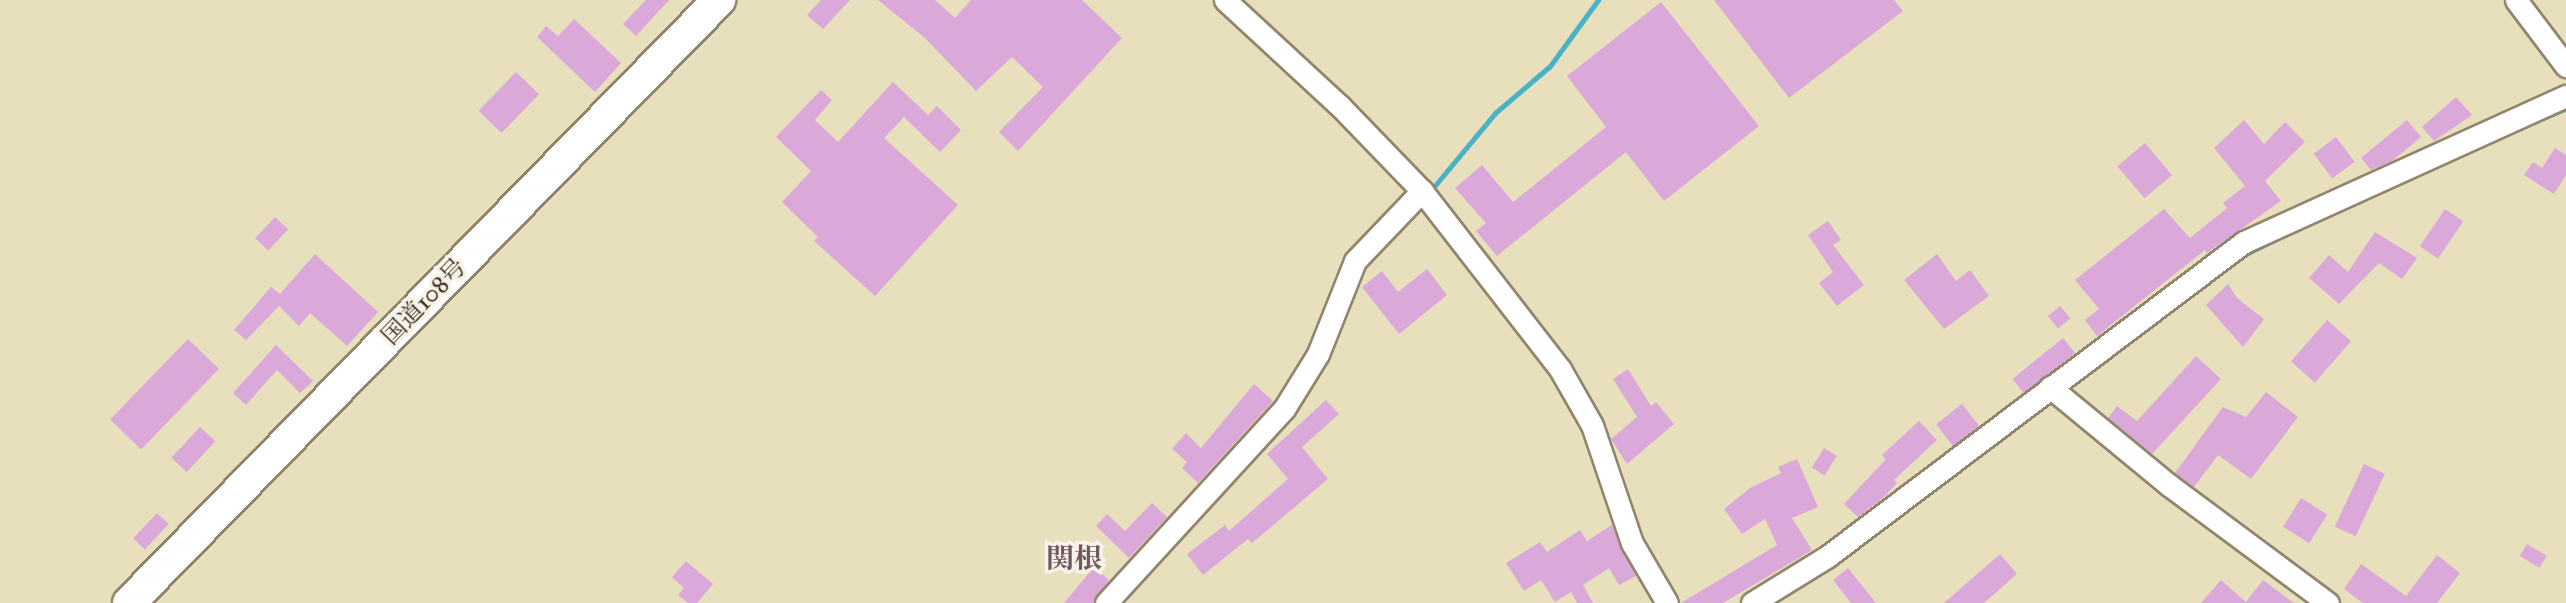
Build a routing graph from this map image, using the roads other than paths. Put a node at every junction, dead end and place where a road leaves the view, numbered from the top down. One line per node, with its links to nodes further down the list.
1 (719, 0): 8 (highway, 国道108号)
2 (1225, 0): 6 (street)
3 (2515, 0): 4 (street)
4 (2566, 66)
5 (2566, 96): 7 (street)
6 (1422, 191): 9 (street); 10 (street)
7 (2050, 387): 11 (street); 12 (street)
8 (129, 603)
9 (1106, 603)
10 (1667, 603)
11 (1752, 603)
12 (2328, 603)

